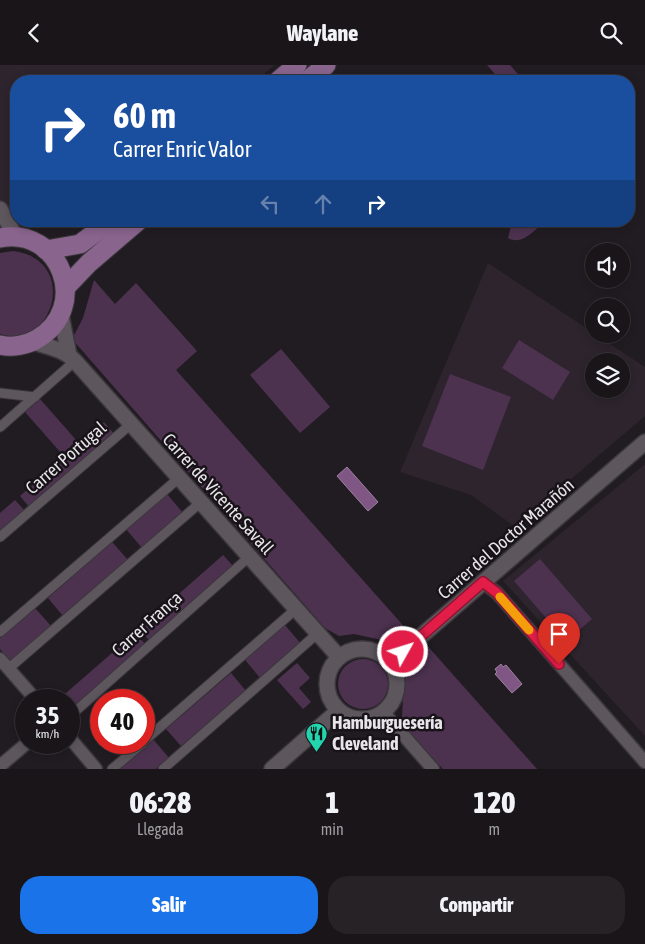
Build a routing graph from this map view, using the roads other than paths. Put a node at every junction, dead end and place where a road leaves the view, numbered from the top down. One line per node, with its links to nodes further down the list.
1 (297, 65): 3 (main road)
2 (326, 65): 4 (main road)
3 (285, 75)
4 (314, 75)
5 (0, 209): 8 (street)
6 (103, 227): 9 (main road)
7 (131, 227): 10 (main road)
8 (8, 238): 9 (main road)
9 (46, 250): 10 (main road)
10 (66, 287): 11 (main road)
11 (60, 315): 12 (main road); 14 (street)
12 (33, 342): 13 (main road); 14 (street)
13 (0, 345)
14 (72, 358): 16 (street); 17 (street, Carrer de Vicente Savall)
15 (0, 393): 16 (street)
16 (34, 397): 18 (street)
17 (131, 424): 20 (street, Carrer de Vicente Savall); 22 (street, Carrer Portugal)
18 (0, 427)
19 (645, 442): 24 (street, Carrer del Doctor Marañón)
20 (179, 478): 21 (street, Carrer de Vicente Savall); 26 (street)
21 (200, 503): 23 (street, Carrer de Vicente Savall); 30 (street)
22 (0, 537)
23 (249, 557): 25 (street, Carrer de Vicente Savall); 32 (street, Carrer França)
24 (483, 582): 29 (street, Carrer del Doctor Marañón); 39 (street)
25 (296, 609): 27 (street, Carrer de Vicente Savall); 35 (street)
26 (0, 632)
27 (318, 633): 28 (street, Carrer de Vicente Savall); 43 (street)
28 (339, 657): 29 (street); 33 (street)
29 (390, 663): 34 (street)
30 (4, 664): 31 (street)
31 (26, 689)
32 (80, 707)
33 (338, 711): 34 (street); 44 (street)
34 (383, 712): 45 (street)
35 (155, 732)
36 (80, 750): 41 (street)
37 (15, 753): 40 (street)
38 (129, 754): 42 (street)
39 (645, 762)
40 (0, 766)
41 (96, 769)
42 (112, 769)
43 (163, 769)
44 (272, 769)
45 (433, 769)

